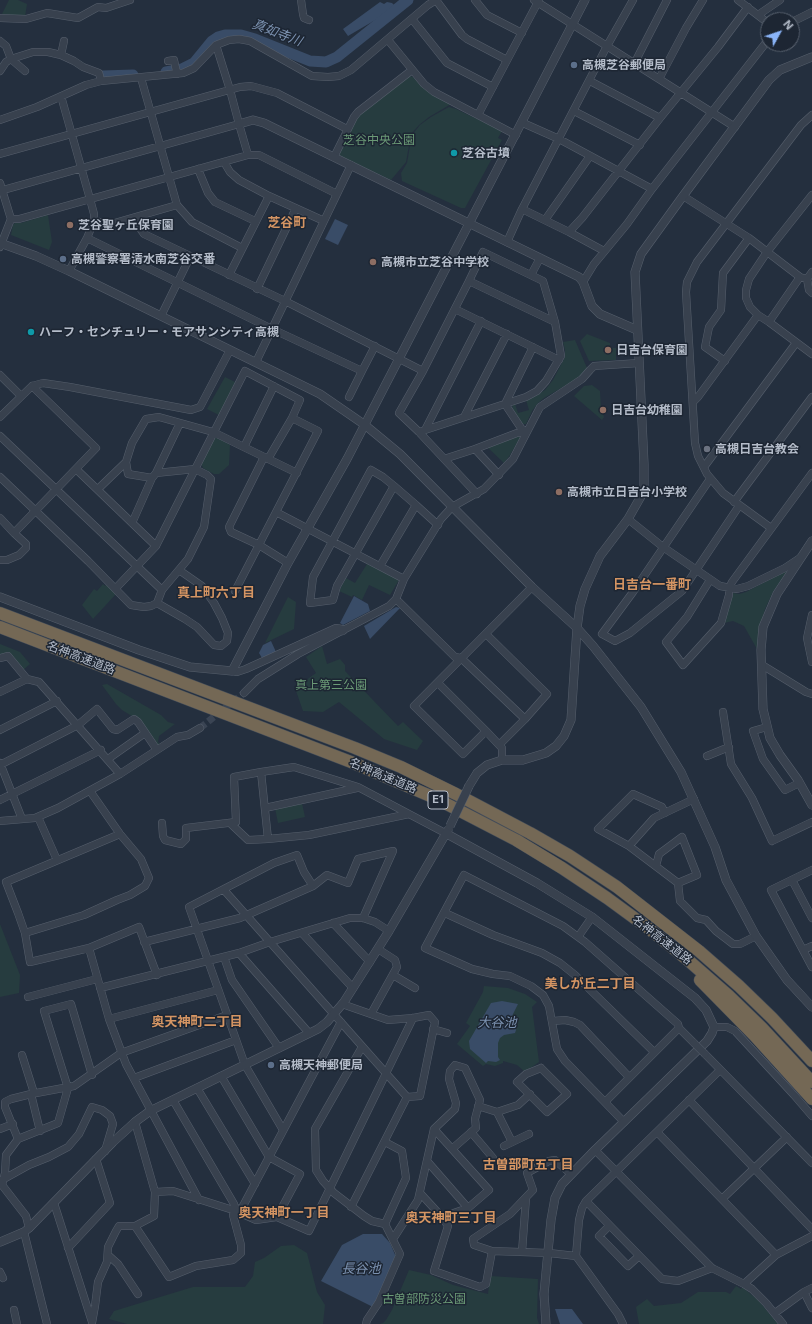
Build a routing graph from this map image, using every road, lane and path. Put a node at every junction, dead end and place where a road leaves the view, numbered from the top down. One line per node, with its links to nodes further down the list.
1 (130, 0): 15 (street)
2 (302, 0): 18 (street)
3 (436, 0): 17 (street); 30 (street)
4 (475, 0): 20 (street)
5 (585, 0): 19 (street)
6 (633, 0): 25 (street)
7 (667, 0): 32 (street)
8 (703, 0): 38 (street)
9 (739, 0): 12 (street)
10 (780, 0): 14 (street)
11 (537, 1): 19 (street); 20 (street)
12 (748, 7): 14 (street); 43 (street)
13 (812, 12): 16 (street)
14 (758, 16)
15 (0, 18)
16 (800, 18)
17 (412, 19): 21 (street); 41 (street)
18 (309, 20)
19 (572, 24): 25 (street); 52 (street)
20 (522, 33): 30 (street)
21 (388, 40): 24 (street); 33 (street)
22 (0, 41): 29 (street)
23 (64, 41): 27 (street)
24 (216, 45): 36 (street); 42 (street)
25 (607, 46): 32 (street); 40 (street)
26 (760, 50): 47 (street)
27 (61, 55): 29 (street); 39 (street)
28 (812, 57): 54 (street)
29 (11, 59): 34 (street); 35 (street)
30 (507, 60): 41 (street)
31 (168, 61): 36 (street)
32 (634, 64): 38 (street)
33 (412, 70): 49 (street); 55 (street)
34 (25, 71)
35 (0, 72)
36 (177, 74): 37 (street)
37 (141, 78): 39 (street); 46 (street)
38 (659, 79): 43 (street)
39 (101, 81): 44 (street)
40 (590, 81): 45 (street); 50 (street)
41 (493, 87): 49 (street)
42 (230, 90): 46 (street); 53 (street); 55 (street)
43 (681, 93): 47 (street); 50 (street)
44 (61, 96): 51 (street); 56 (street)
45 (574, 111): 58 (street); 59 (street)
46 (151, 112): 56 (street); 60 (street)
47 (712, 112): 54 (street); 72 (street)
48 (812, 114): 88 (street)
49 (478, 115): 57 (street)
50 (660, 118): 59 (street)
51 (0, 120)
52 (523, 123): 57 (street); 58 (street)
53 (239, 124): 60 (street); 62 (street); 64 (street)
54 (735, 127): 76 (street)
55 (347, 129): 64 (street)
56 (72, 134): 61 (street); 67 (street)
57 (516, 135): 87 (street)
58 (559, 140): 63 (street); 80 (street)
59 (640, 145): 69 (street)
60 (160, 146): 67 (street); 70 (street)
61 (0, 154)
62 (248, 155): 65 (street); 73 (street)
63 (590, 156): 69 (street); 83 (street)
64 (334, 157): 66 (street)
65 (224, 162): 68 (street); 75 (street)
66 (351, 165): 73 (street); 87 (street)
67 (82, 168): 71 (street); 77 (street)
68 (198, 169): 70 (street); 86 (street)
69 (618, 171): 72 (street); 89 (street)
70 (169, 177): 77 (street); 78 (street)
71 (1, 188): 82 (street)
72 (652, 189): 95 (street)
73 (338, 194): 85 (street)
74 (812, 195): 96 (street)
75 (269, 196): 79 (street); 86 (street)
76 (683, 196): 88 (street); 117 (street)
77 (90, 199): 82 (street); 84 (street)
78 (177, 205): 81 (street); 94 (street)
79 (296, 208): 85 (street); 107 (street)
80 (522, 210): 83 (street); 92 (street)
81 (136, 217): 84 (street); 97 (street)
82 (10, 220): 93 (street)
83 (544, 220): 89 (street)
84 (94, 221): 90 (street)
85 (324, 221): 109 (street)
86 (255, 222): 94 (street)
87 (469, 223): 92 (street); 124 (street)
88 (727, 223): 91 (street); 137 (street)
89 (569, 232): 95 (street)
90 (87, 238): 99 (street); 105 (street)
91 (749, 238): 96 (street); 126 (street)
92 (507, 242): 98 (street)
93 (1, 245): 99 (street)
94 (242, 248): 101 (street)
95 (604, 251): 106 (street)
96 (767, 252): 103 (street); 111 (street)
97 (190, 257): 101 (street); 105 (street)
98 (540, 258): 102 (street); 106 (street)
99 (69, 271): 112 (street)
100 (812, 272): 103 (street)
101 (229, 275): 107 (street)
102 (531, 275): 104 (street); 114 (street)
103 (803, 278): 108 (street); 115 (street)
104 (469, 281): 110 (street); 114 (street)
105 (177, 282): 112 (street); 116 (street)
106 (583, 282): 117 (street)
107 (256, 289): 109 (street)
108 (812, 293)
109 (285, 302): 116 (street); 120 (street)
110 (455, 309): 113 (street); 130 (street)
111 (758, 315): 115 (street); 126 (street)
112 (161, 316): 122 (street)
113 (480, 321): 118 (street); 144 (street)
114 (555, 322): 125 (street)
115 (769, 322): 119 (street)
116 (272, 329): 127 (street); 129 (street)
117 (637, 330): 128 (street)
118 (507, 334): 121 (street); 140 (street)
119 (796, 343): 123 (street); 153 (street)
120 (375, 346): 124 (street); 129 (street)
121 (533, 347): 125 (street); 138 (street)
122 (230, 350): 127 (street); 132 (street)
123 (812, 354)
124 (399, 358): 130 (street); 143 (street)
125 (559, 360): 138 (street)
126 (725, 361): 137 (street)
127 (256, 362): 143 (street)
128 (639, 363): 146 (street); 172 (street)
129 (362, 371): 135 (street)
130 (424, 371): 144 (street)
131 (0, 375): 134 (street)
132 (32, 386): 134 (street); 154 (street)
133 (274, 386): 141 (street); 145 (street); 148 (street)
134 (21, 396): 139 (street)
135 (349, 397)
136 (812, 397): 166 (street)
137 (693, 402): 153 (street)
138 (505, 404): 140 (street); 146 (street)
139 (1, 414)
140 (464, 417): 144 (street)
141 (292, 418): 150 (street); 157 (street)
142 (180, 423): 145 (street); 152 (street); 159 (street)
143 (365, 425): 168 (street); 176 (street)
144 (422, 431): 151 (street)
145 (213, 432): 148 (street); 155 (street)
146 (526, 432): 149 (street); 158 (street)
147 (0, 436): 163 (street)
148 (244, 447): 150 (street)
149 (475, 449): 151 (street); 158 (street)
150 (266, 458): 157 (street); 180 (street)
151 (444, 458): 165 (street)
152 (126, 462): 159 (street); 164 (street)
153 (704, 467): 161 (street)
154 (76, 469): 163 (street); 164 (street)
155 (195, 469): 159 (street); 181 (street); 189 (street)
156 (812, 473): 175 (street)
157 (297, 474): 170 (street)
158 (499, 474): 165 (street)
159 (154, 475): 173 (street)
160 (0, 477): 169 (street)
161 (710, 479): 166 (street); 182 (street)
162 (394, 486): 167 (street); 178 (street); 183 (street)
163 (56, 489): 169 (street); 188 (street)
164 (98, 489): 173 (street)
165 (477, 494): 168 (street)
166 (736, 504): 175 (street); 190 (street)
167 (416, 505): 174 (street); 187 (street)
168 (452, 508): 174 (street); 193 (street)
169 (35, 511): 177 (street); 194 (street)
170 (276, 512): 176 (street); 180 (street)
171 (0, 518): 177 (street)
172 (628, 519): 182 (street); 204 (street)
173 (132, 523): 181 (street)
174 (438, 525): 191 (street)
175 (771, 528): 195 (street)
176 (307, 529): 178 (street); 186 (street)
177 (14, 533): 185 (street)
178 (332, 541): 183 (street); 183 (street)
179 (812, 541): 184 (street)
180 (259, 545): 186 (street); 197 (street)
181 (156, 546): 188 (street)
182 (663, 547): 190 (street); 190 (street)
183 (356, 554): 187 (street)
184 (800, 558): 195 (street); 210 (street)
185 (0, 560)
186 (288, 563): 211 (street)
187 (380, 566): 191 (street)
188 (136, 567): 194 (street); 196 (street)
189 (179, 570): 196 (street); 200 (street)
190 (697, 570): 192 (street)
191 (404, 579): 199 (street)
192 (710, 580): 195 (street); 195 (street)
193 (532, 587): 204 (street); 206 (street)
194 (116, 588): 200 (street)
195 (729, 588)
196 (162, 590): 200 (street)
197 (235, 591)
198 (0, 597): 211 (street)
199 (396, 599): 205 (street); 208 (street)
200 (158, 603)
201 (0, 613): 252 (highway, 名神高速道路 / E1)
202 (812, 615): 209 (street)
203 (0, 627): 256 (highway, 名神高速道路 / E1)
204 (577, 628): 232 (street); 240 (street)
205 (343, 631): 211 (street); 215 (street)
206 (486, 634): 208 (street); 219 (street)
207 (0, 658): 212 (street)
208 (461, 658): 213 (street); 219 (street)
209 (812, 662)
210 (762, 665): 216 (street); 221 (street)
211 (232, 671)
212 (27, 679): 214 (street); 217 (street)
213 (438, 683): 224 (street); 224 (street)
214 (0, 692)
215 (244, 693)
216 (812, 694)
217 (57, 701): 220 (street); 223 (street)
218 (723, 712): 227 (street)
219 (525, 719): 226 (street)
220 (78, 725): 225 (street); 228 (street); 233 (street)
221 (767, 727): 236 (street); 236 (street)
222 (200, 728): 229 (street)
223 (0, 730)
224 (486, 731): 226 (street)
225 (146, 733): 229 (street); 231 (street)
226 (500, 744): 232 (street)
227 (729, 747): 230 (street); 249 (street)
228 (101, 750): 231 (street); 239 (street)
229 (157, 750): 235 (street)
230 (707, 756)
231 (108, 759): 235 (street)
232 (502, 760): 254 (street, bridge)
233 (0, 764): 239 (street)
234 (261, 772): 237 (street); 243 (street); 251 (street)
235 (120, 774): 238 (street)
236 (799, 783): 242 (street)
237 (358, 788): 243 (street); 245 (street)
238 (90, 791): 246 (street); 253 (street)
239 (12, 794): 241 (street); 247 (street)
240 (694, 799): 244 (street); 276 (street)
241 (0, 800)
242 (812, 805)
243 (265, 808): 255 (street)
244 (665, 813): 257 (street); 257 (street)
245 (409, 814): 254 (street); 255 (street)
246 (38, 817): 247 (street); 258 (street)
247 (22, 819): 248 (street)
248 (0, 821)
249 (812, 822)
250 (162, 823): 251 (street)
251 (230, 823): 255 (street)
252 (530, 833): 316 (highway); 318 (highway, 名神高速道路 / E1)
253 (120, 834): 258 (street); 274 (street)
254 (446, 834): 268 (street); 273 (street)
255 (268, 839)
256 (516, 840): 326 (highway, 名神高速道路 / E1); 332 (highway)
257 (629, 846): 259 (street)
258 (57, 860): 262 (street)
259 (656, 866): 263 (street); 263 (street)
260 (812, 870): 261 (street)
261 (792, 880): 270 (street); 283 (street)
262 (3, 883): 274 (street)
263 (678, 883): 276 (street)
264 (313, 886): 265 (street); 267 (street); 269 (street)
265 (224, 890): 267 (street); 272 (street)
266 (445, 913): 277 (street); 304 (street); 314 (street)
267 (246, 915): 272 (street); 279 (street)
268 (592, 917): 277 (street); 306 (street)
269 (363, 918): 271 (street); 273 (street)
270 (812, 918)
271 (333, 923): 275 (street); 287 (street)
272 (197, 929): 278 (street); 286 (street)
273 (389, 931): 282 (street)
274 (25, 933): 281 (street)
275 (302, 933): 279 (street); 293 (street)
276 (756, 936): 298 (street)
277 (578, 937): 307 (street)
278 (144, 942): 281 (street); 289 (street)
279 (270, 942): 284 (street); 299 (street)
280 (812, 946): 283 (street)
281 (89, 948): 291 (street)
282 (378, 949): 287 (street); 290 (street)
283 (803, 950): 288 (street)
284 (239, 953): 285 (street); 309 (street)
285 (224, 957): 286 (street); 313 (street)
286 (208, 961): 289 (street); 295 (street)
287 (370, 962): 293 (street)
288 (812, 967)
289 (157, 975): 292 (street)
290 (393, 975): 294 (street); 300 (street)
291 (98, 979): 292 (street); 296 (street)
292 (100, 988): 303 (street)
293 (353, 988): 297 (street)
294 (415, 988)
295 (218, 990): 301 (street); 303 (street)
296 (28, 997)
297 (342, 1004): 299 (street); 300 (street)
298 (812, 1007)
299 (334, 1014): 305 (street); 309 (street)
300 (371, 1014): 302 (street)
301 (227, 1015): 311 (street); 315 (street)
302 (413, 1018): 308 (street); 322 (street)
303 (108, 1020): 315 (street)
304 (553, 1021): 324 (street); 335 (street)
305 (341, 1022): 312 (street); 344 (street)
306 (714, 1027): 339 (street); 341 (street)
307 (679, 1028): 314 (street); 320 (street, bridge)
308 (433, 1029): 310 (street); 331 (street)
309 (310, 1033): 313 (street)
310 (447, 1033)
311 (236, 1040): 319 (street); 325 (street)
312 (362, 1047): 322 (street); 368 (street)
313 (279, 1048): 319 (street)
314 (654, 1052): 324 (street)
315 (121, 1053): 321 (street); 325 (street)
316 (812, 1053)
317 (22, 1055): 329 (street)
318 (812, 1061)
319 (245, 1065): 323 (street); 344 (street)
320 (720, 1070): 334 (street); 350 (street)
321 (92, 1074): 327 (street); 327 (street)
322 (387, 1074): 331 (street); 368 (street)
323 (221, 1076): 328 (street); 358 (street)
324 (630, 1077): 335 (street)
325 (134, 1078): 337 (street)
326 (812, 1082)
327 (68, 1088): 329 (street); 346 (street)
328 (197, 1088): 333 (street); 367 (street)
329 (33, 1094): 342 (street); 346 (street)
330 (530, 1094): 330 (street); 338 (street)
331 (407, 1097): 352 (street)
332 (812, 1099)
333 (173, 1100): 337 (street); 378 (street)
334 (689, 1100): 348 (street); 363 (street)
335 (605, 1102): 341 (street)
336 (478, 1106): 338 (street); 345 (street); 347 (street)
337 (150, 1111): 340 (street); 373 (street)
338 (497, 1112): 353 (street)
339 (812, 1116)
340 (135, 1122): 357 (street); 369 (street)
341 (624, 1122): 356 (street)
342 (13, 1124): 343 (street); 351 (street)
343 (0, 1129)
344 (283, 1130): 358 (street)
345 (434, 1130): 355 (street); 360 (street)
346 (40, 1131): 351 (street)
347 (471, 1132): 355 (street); 362 (street)
348 (657, 1132): 364 (street); 372 (street)
349 (529, 1134): 353 (street)
350 (787, 1137): 361 (street); 363 (street)
351 (18, 1139): 366 (street)
352 (385, 1142): 376 (street); 381 (street)
353 (512, 1142): 354 (street)
354 (504, 1146)
355 (452, 1149): 377 (street)
356 (595, 1150): 364 (street); 365 (street)
357 (105, 1151): 359 (street); 366 (street)
358 (269, 1157): 367 (street); 379 (street)
359 (96, 1159): 375 (street); 389 (street)
360 (427, 1162): 370 (street); 377 (street)
361 (812, 1163)
362 (489, 1164)
363 (755, 1168): 372 (street); 384 (street)
364 (617, 1171): 374 (street); 397 (street)
365 (571, 1174): 371 (street); 392 (street)
366 (2, 1180): 385 (street)
367 (255, 1184): 378 (street)
368 (331, 1189): 376 (street); 379 (street)
369 (155, 1192): 373 (street); 382 (street)
370 (420, 1193): 380 (street); 387 (street)
371 (526, 1198): 390 (street); 391 (street)
372 (722, 1199): 394 (street)
373 (199, 1200): 378 (street)
374 (586, 1201): 383 (street); 395 (street)
375 (54, 1203): 385 (street); 389 (street)
376 (352, 1207): 381 (street)
377 (468, 1208): 380 (street)
378 (236, 1211): 379 (street); 382 (street)
379 (277, 1217)
380 (442, 1218): 390 (street)
381 (385, 1224): 387 (street)
382 (135, 1226): 393 (street)
383 (609, 1226): 396 (street); 396 (street)
384 (812, 1229)
385 (26, 1230): 388 (street); 406 (street)
386 (812, 1236): 394 (street)
387 (394, 1239): 408 (street)
388 (0, 1242)
389 (68, 1248): 407 (street)
390 (492, 1251): 391 (street)
391 (522, 1252): 392 (street)
392 (549, 1253): 395 (street); 409 (street)
393 (108, 1255): 401 (street); 407 (street)
394 (776, 1255): 398 (street)
395 (576, 1256): 410 (street)
396 (639, 1256): 397 (street)
397 (712, 1268): 398 (street)
398 (744, 1284): 404 (street)
399 (812, 1288): 400 (street)
400 (804, 1292): 402 (street); 404 (street)
401 (138, 1294)
402 (812, 1308)
403 (14, 1310): 405 (street)
404 (775, 1313): 411 (street)
405 (17, 1324)
406 (47, 1324)
407 (91, 1324)
408 (366, 1324)
409 (546, 1324)
410 (623, 1324)
411 (783, 1324)

